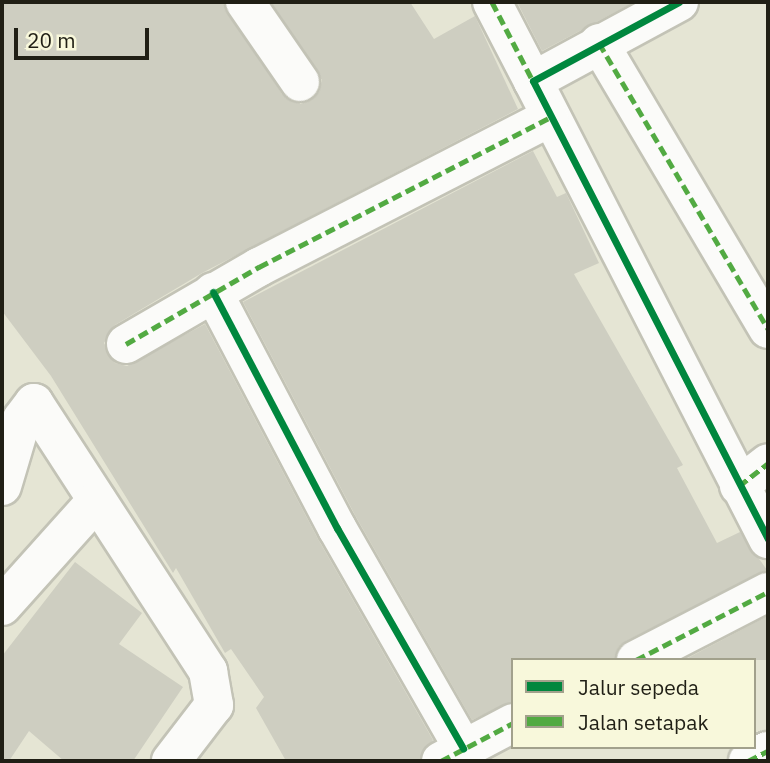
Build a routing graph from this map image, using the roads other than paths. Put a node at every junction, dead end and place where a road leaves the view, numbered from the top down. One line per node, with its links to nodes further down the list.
1 (245, 2): 6 (street)
2 (492, 2): 5 (street)
3 (679, 2): 4 (street)
4 (599, 43): 5 (street); 9 (street)
5 (533, 81): 7 (street)
6 (300, 82)
7 (549, 118): 8 (street); 13 (street)
8 (213, 292): 10 (street); 21 (street)
9 (768, 329)
10 (126, 344)
11 (768, 463): 13 (street)
12 (2, 486): 14 (street)
13 (739, 486): 15 (street)
14 (97, 500): 17 (street); 22 (street)
15 (768, 539)
16 (768, 592): 18 (street)
17 (2, 606)
18 (640, 658)
19 (511, 724): 21 (street)
20 (768, 751): 23 (street)
21 (452, 755)
22 (171, 761)
23 (748, 761)

